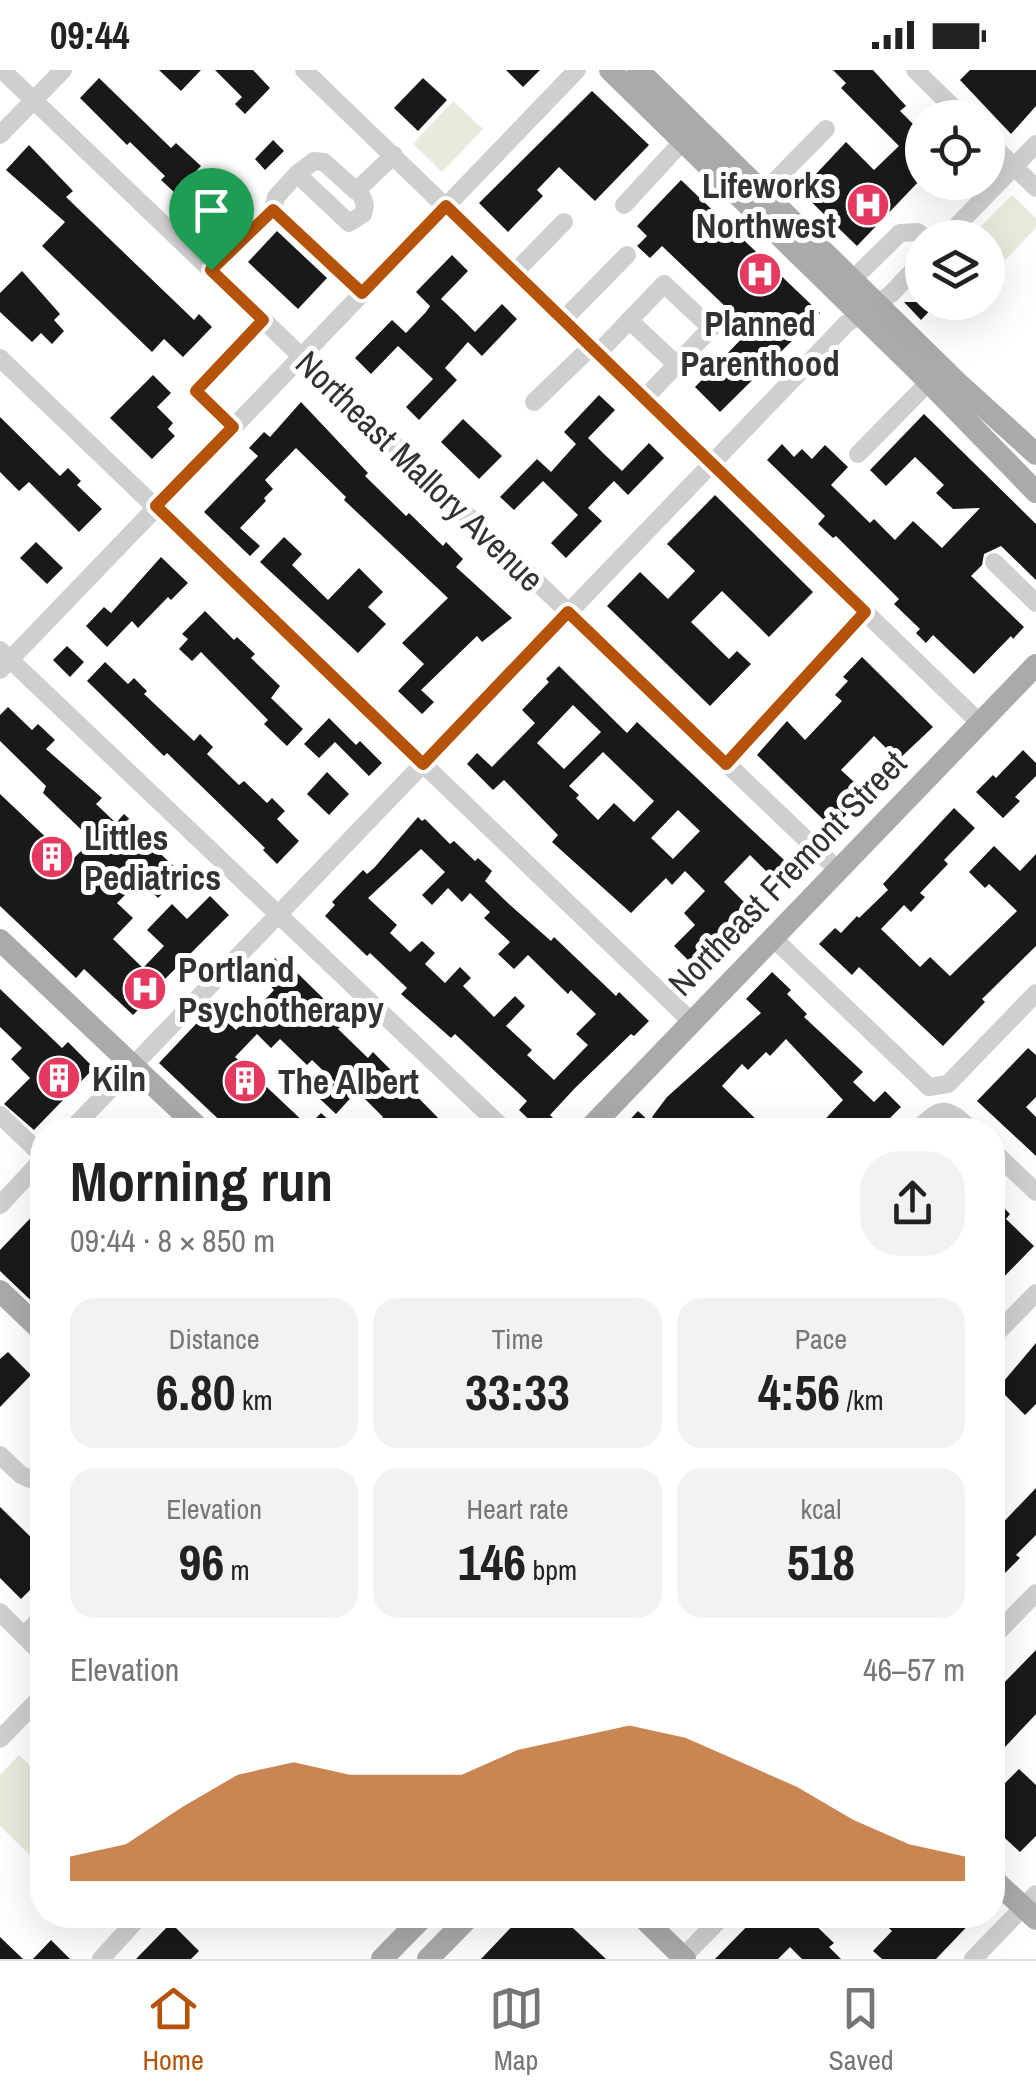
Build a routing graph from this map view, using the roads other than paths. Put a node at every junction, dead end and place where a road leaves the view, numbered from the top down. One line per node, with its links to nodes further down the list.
1 (2, 70): 8 (street, Northeast Mallory Avenue)
2 (63, 70): 8 (street)
3 (304, 70): 14 (street)
4 (578, 70): 22 (street)
5 (610, 70): 12 (main road)
6 (638, 70): 20 (main road)
7 (915, 70): 9 (street)
8 (34, 100): 11 (street); 28 (street, Northeast Mallory Avenue)
9 (946, 100)
10 (826, 129): 20 (street)
11 (0, 136)
12 (683, 141): 21 (street); 33 (main road)
13 (1036, 144): 16 (street)
14 (394, 156): 19 (street); 22 (street)
15 (1005, 158): 16 (street)
16 (1014, 167): 18 (street); 24 (street)
17 (298, 174): 19 (street); 19 (street); 23 (street)
18 (1036, 188)
19 (358, 189)
20 (763, 193): 31 (main road)
21 (624, 205)
22 (446, 206): 29 (street); 32 (street)
23 (273, 210): 28 (street); 32 (street)
24 (962, 220)
25 (564, 222): 29 (street)
26 (905, 233): 31 (street)
27 (626, 255): 34 (street)
28 (211, 270): 35 (street, Northeast Mallory Avenue)
29 (516, 272): 34 (street)
30 (905, 276): 33 (street)
31 (852, 280): 33 (main road)
32 (362, 293): 38 (street)
33 (868, 309): 41 (main road); 46 (main road); 47 (street)
34 (564, 319): 37 (street)
35 (263, 320): 38 (street, Northeast Mallory Avenue); 44 (street)
36 (630, 320): 37 (street); 40 (street); 40 (street)
37 (595, 349): 42 (street); 43 (street)
38 (300, 356): 44 (street); 52 (street, Northeast Mallory Avenue)
39 (0, 358): 49 (street)
40 (677, 365): 42 (street)
41 (929, 382): 45 (street); 48 (main road)
42 (646, 398): 47 (street)
43 (534, 402)
44 (233, 427): 49 (street)
45 (858, 454)
46 (1036, 454)
47 (712, 462): 52 (street); 53 (street)
48 (1036, 492)
49 (156, 506): 54 (street); 57 (street)
50 (994, 562): 51 (street)
51 (1036, 603)
52 (568, 612): 57 (street); 58 (street, Northeast Mallory Avenue)
53 (865, 612): 56 (street); 58 (street)
54 (3, 660): 60 (street)
55 (1036, 665): 56 (main road, Northeast Fremont Street)
56 (980, 724): 59 (main road, Northeast Fremont Street)
57 (423, 764): 60 (street); 64 (street)
58 (726, 764): 59 (street, Northeast Mallory Avenue)
59 (838, 870): 61 (main road, Northeast Fremont Street)
60 (277, 914): 65 (street); 69 (street)
61 (773, 938): 63 (street); 64 (main road, Northeast Fremont Street)
62 (0, 940): 65 (main road)
63 (1036, 993)
64 (692, 1022): 70 (main road, Northeast Fremont Street)
65 (132, 1066): 67 (street); 68 (main road)
66 (0, 1115): 73 (street)
67 (82, 1118)
68 (188, 1118)
69 (492, 1118)
70 (600, 1118)
71 (930, 1118): 72 (street)
72 (959, 1118)
73 (30, 1146)
74 (1005, 1162): 76 (street)
75 (30, 1171): 77 (street)
76 (1036, 1192)
77 (0, 1204)
78 (0, 1291): 80 (main road)
79 (1036, 1293): 81 (street)
80 (30, 1319)
81 (1005, 1325)
82 (0, 1455): 83 (street)
83 (30, 1479)
84 (1036, 1593): 86 (street)
85 (0, 1612): 88 (street)
86 (1005, 1625)
87 (30, 1630): 88 (street)
88 (24, 1636): 89 (street)
89 (30, 1642)
90 (30, 1709): 91 (street)
91 (0, 1740)
92 (1005, 1887): 93 (main road)
93 (1032, 1907): 103 (street)
94 (129, 1928): 100 (street)
95 (412, 1928): 101 (main road)
96 (458, 1928): 102 (main road)
97 (653, 1928): 99 (main road)
98 (712, 1928): 99 (street)
99 (684, 1958)
100 (102, 1959)
101 (382, 1959)
102 (428, 1959)
103 (972, 1959)

